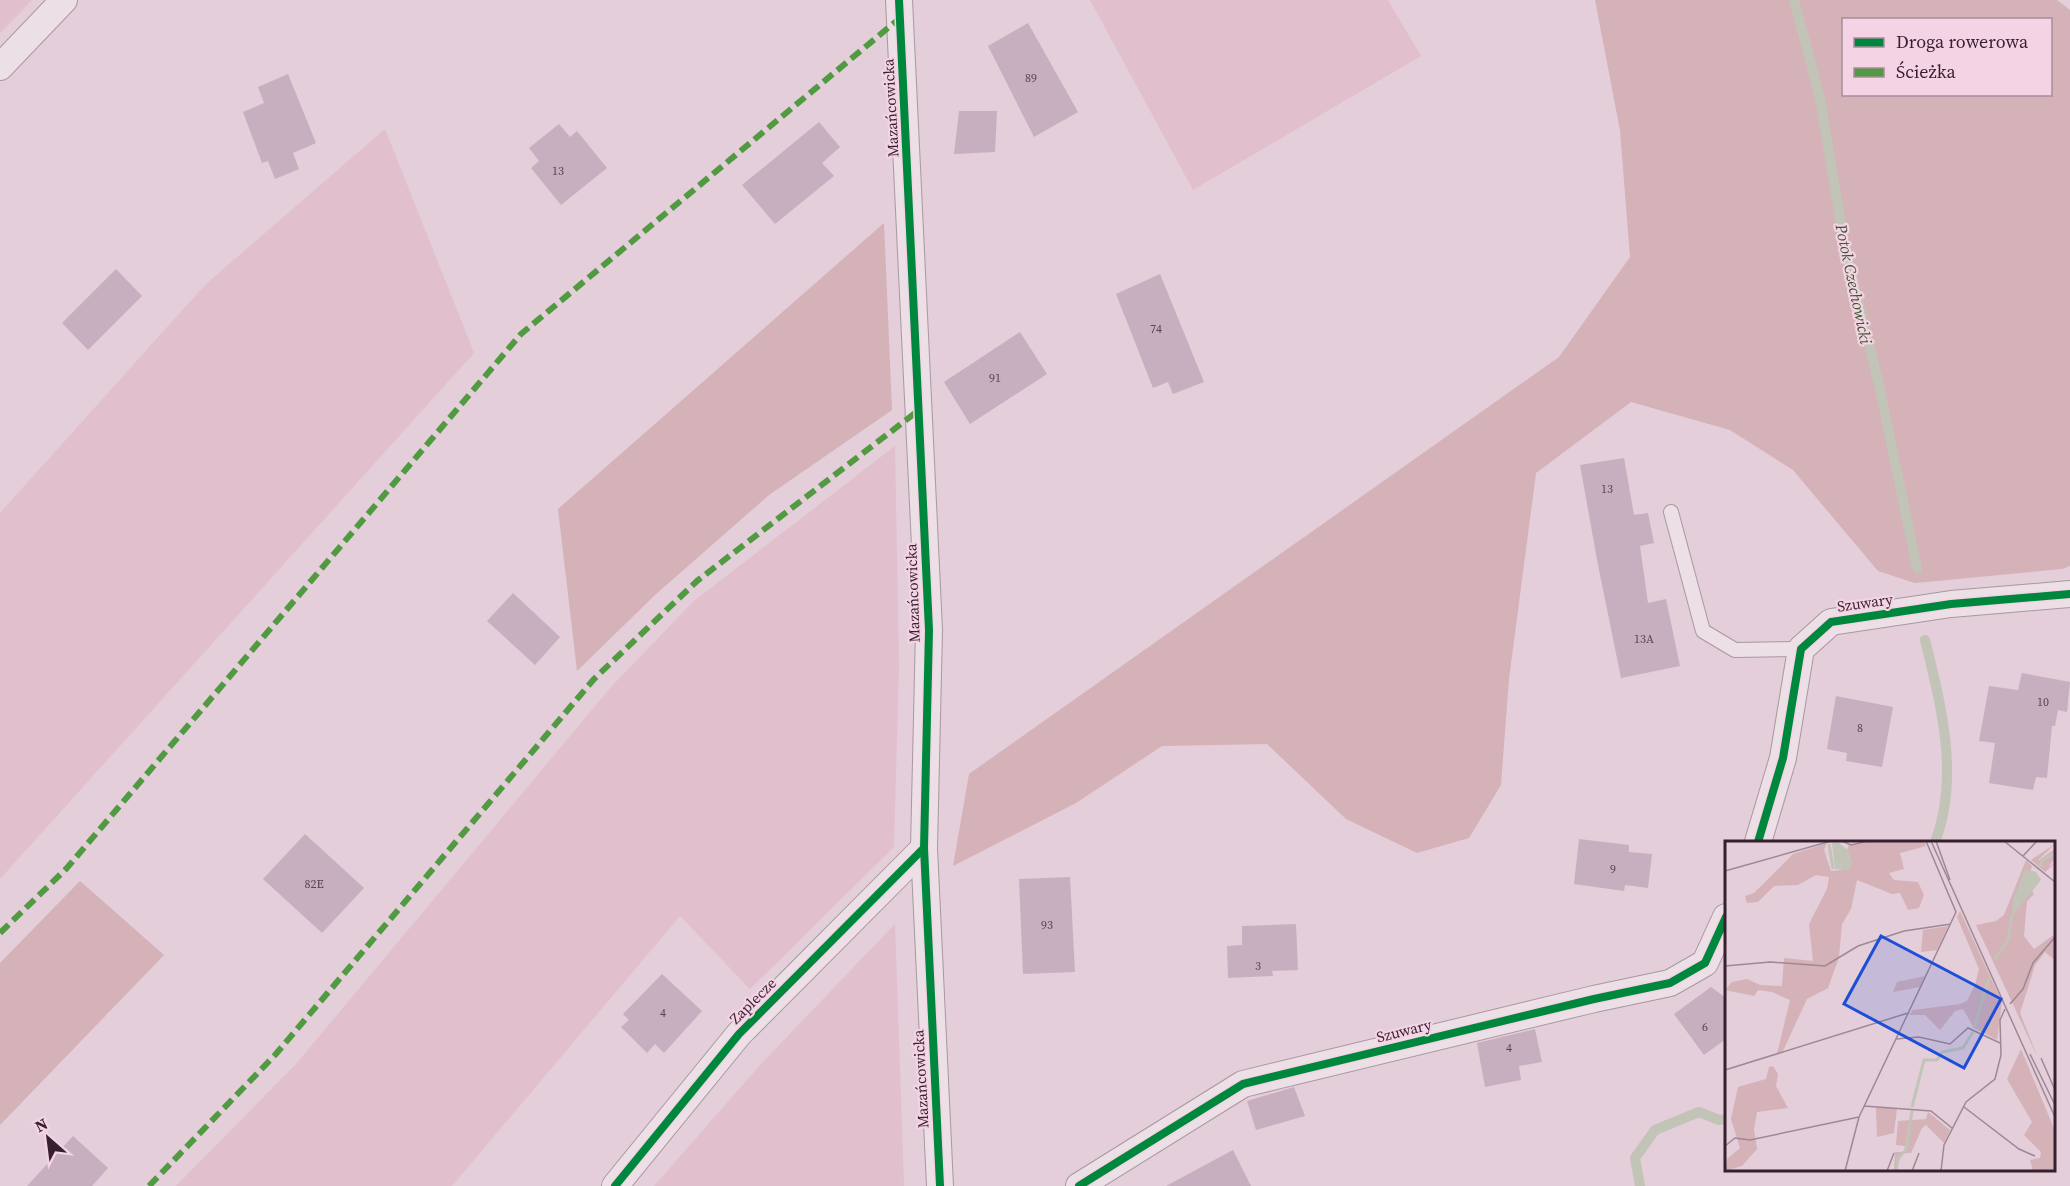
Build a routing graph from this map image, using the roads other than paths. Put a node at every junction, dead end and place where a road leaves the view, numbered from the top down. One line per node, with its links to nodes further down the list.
1 (64, 0): 3 (street)
2 (901, 1): 8 (street, Mazańcowicka)
3 (0, 67)
4 (1671, 512): 6 (lane)
5 (2070, 594): 6 (street, Szuwary)
6 (1801, 649): 7 (street)
7 (1759, 841)
8 (924, 848): 10 (street, Zaplecze); 11 (street, Mazańcowicka)
9 (1725, 919): 12 (street, Szuwary)
10 (615, 1186)
11 (940, 1186)
12 (1079, 1186)

